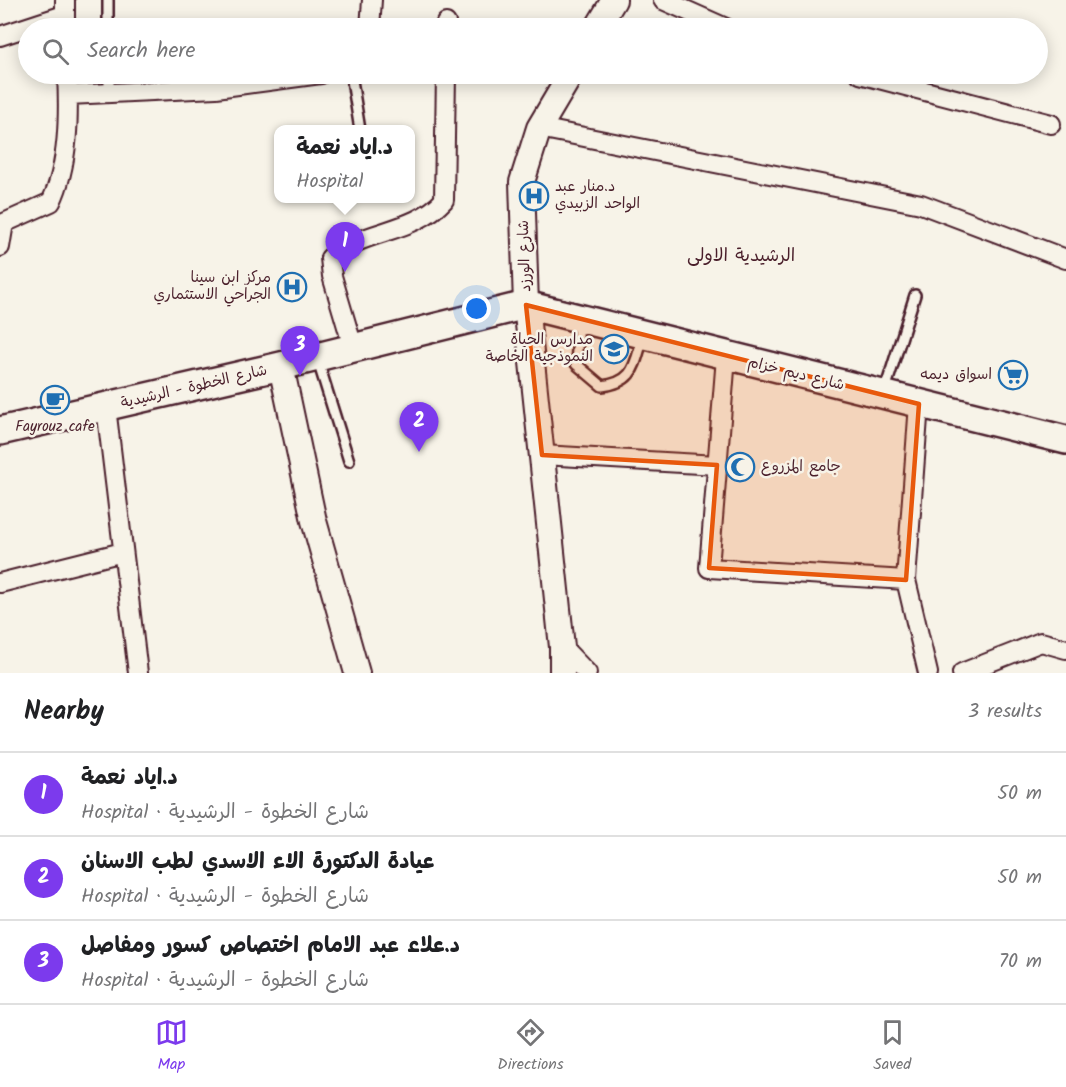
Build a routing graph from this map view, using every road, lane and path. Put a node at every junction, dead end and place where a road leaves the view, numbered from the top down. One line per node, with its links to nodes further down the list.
1 (108, 0): 5 (lane)
2 (372, 0): 6 (street)
3 (614, 0): 7 (street)
4 (663, 0): 8 (street)
5 (108, 18)
6 (371, 18)
7 (603, 18)
8 (704, 18)
9 (18, 30): 10 (street)
10 (0, 36)
11 (67, 84): 19 (street)
12 (109, 84): 18 (lane)
13 (246, 84): 18 (street)
14 (353, 84): 21 (lane)
15 (446, 84): 30 (street)
16 (565, 84): 22 (street, شارع الورزد)
17 (898, 84): 20 (street)
18 (109, 93): 19 (street)
19 (68, 95): 23 (street)
20 (1051, 124)
21 (359, 125)
22 (539, 128): 25 (street); 27 (street, شارع الورزد)
23 (2, 224): 24 (street)
24 (0, 247)
25 (1066, 259)
26 (915, 295): 34 (lane)
27 (526, 305): 28 (main road, شارع ديم خزام); 30 (main road, شارع الخطوة - الرشيدية); 39 (street, شارع الورزد)
28 (579, 319): 29 (main road, شارع ديم خزام); 29 (lane)
29 (644, 336): 32 (main road, شارع ديم خزام)
30 (353, 347): 31 (main road, شارع الخطوة - الرشيدية)
31 (316, 356): 33 (main road, شارع الخطوة - الرشيدية); 40 (lane)
32 (726, 357): 34 (main road, شارع ديم خزام); 41 (street)
33 (281, 366): 36 (main road, شارع الخطوة - الرشيدية); 48 (street)
34 (884, 395): 35 (main road, شارع ديم خزام)
35 (919, 404): 38 (main road, شارع ديم خزام); 43 (street)
36 (106, 407): 37 (main road, شارع الخطوة - الرشيدية); 42 (street)
37 (0, 431)
38 (1066, 440)
39 (542, 455): 41 (street); 45 (street, شارع الورزد)
40 (350, 461)
41 (717, 465): 43 (street)
42 (123, 552): 44 (street); 47 (street)
43 (906, 580): 51 (street)
44 (0, 583)
45 (562, 647): 49 (street, شارع الورزد); 50 (street)
46 (1066, 649): 52 (street)
47 (138, 673)
48 (357, 673)
49 (562, 673)
50 (587, 673)
51 (928, 673)
52 (962, 673)

